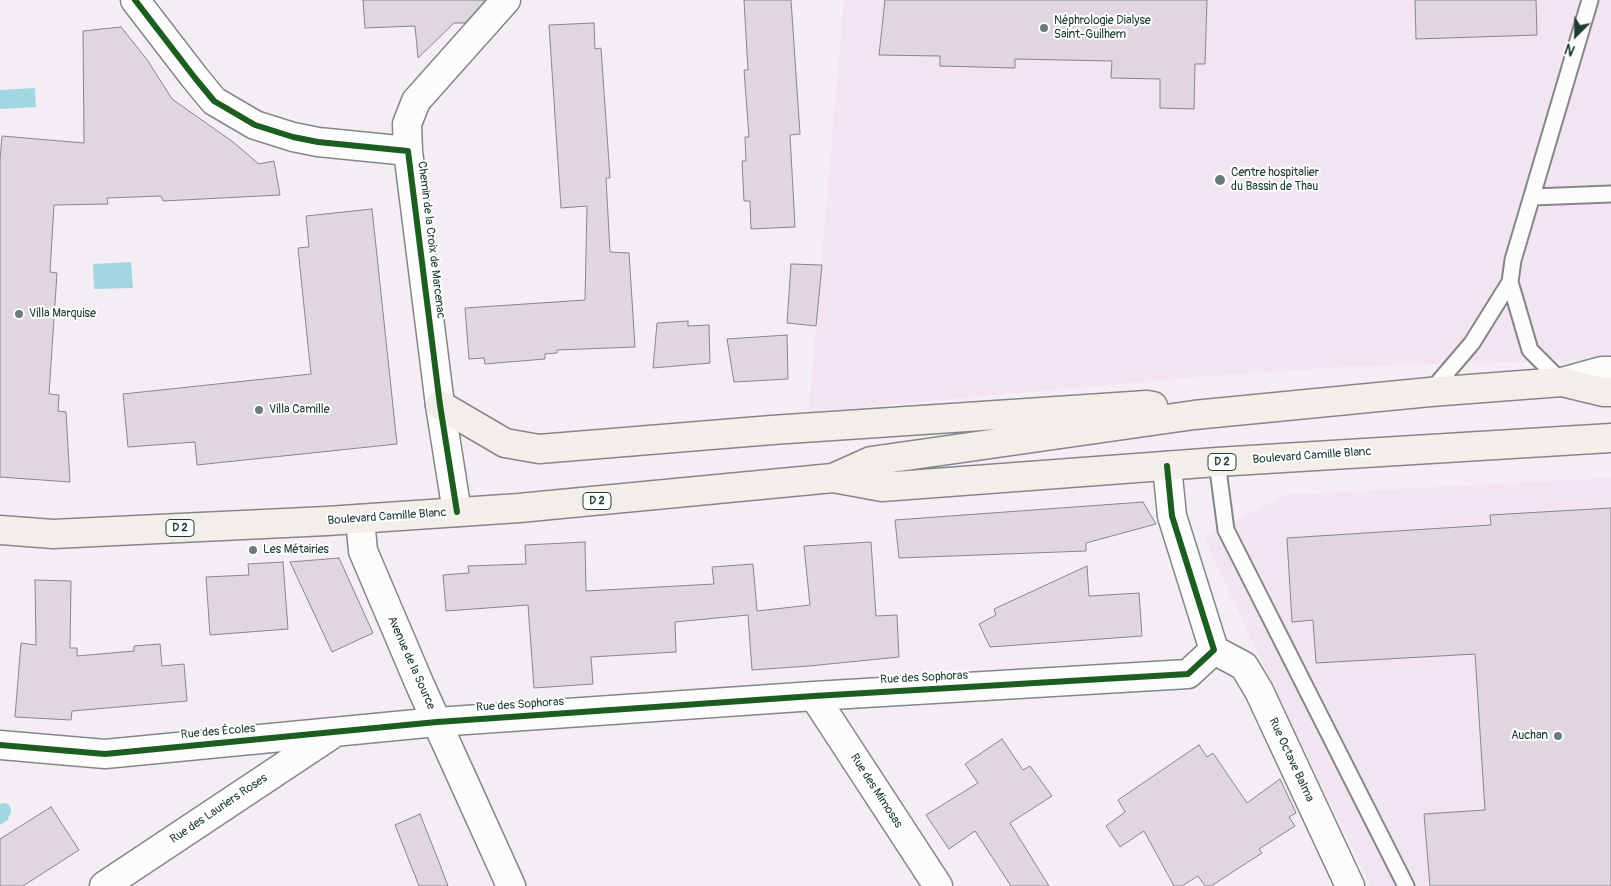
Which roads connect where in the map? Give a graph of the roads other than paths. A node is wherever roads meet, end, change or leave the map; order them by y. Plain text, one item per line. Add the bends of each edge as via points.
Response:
1 (136, 0) edge
2 (506, 0) edge
3 (1590, 0) edge
4 (408, 151) junction
5 (1611, 194) edge
6 (1532, 197) junction
7 (1510, 282) junction
8 (1611, 371) edge
9 (1562, 382) junction
10 (1430, 392) junction
11 (1611, 392) edge
12 (440, 405) junction
13 (1194, 415) junction
14 (1611, 438) edge
15 (1217, 462) junction
16 (1166, 466) junction
17 (834, 478) junction
18 (457, 512) junction
19 (360, 519) junction
20 (0, 530) edge
21 (1214, 650) junction
22 (814, 696) junction
23 (437, 722) junction
24 (334, 732) junction
25 (0, 745) edge
26 (104, 886) edge
27 (511, 886) edge
28 (938, 886) edge
29 (1350, 886) edge
30 (1406, 886) edge

1 - 4 street, Chemin de la Croix de Marcenac via 214,101 255,125 318,142
2 - 4 street via 416,101 407,124
3 - 6 lane
4 - 12 street, Chemin de la Croix de Marcenac
5 - 6 lane
6 - 7 lane via 1513,260
7 - 9 lane via 1530,350
7 - 10 lane via 1472,343
8 - 9 street, Boulevard Camille Blanc
9 - 10 main road, Boulevard Camille Blanc / D 2
9 - 11 main road, Boulevard Camille Blanc / D 2
10 - 13 main road, Boulevard Camille Blanc / D 2
12 - 13 main road via 505,443 539,449 1148,405
12 - 18 street, Chemin de la Croix de Marcenac
13 - 17 main road, Boulevard Camille Blanc / D 2 via 871,461
14 - 15 main road, Boulevard Camille Blanc / D 2
15 - 16 main road, Boulevard Camille Blanc / D 2
15 - 30 lane via 1226,530
16 - 17 main road, Boulevard Camille Blanc / D 2 via 882,487
16 - 21 street via 1172,516
17 - 18 main road, Boulevard Camille Blanc / D 2
18 - 19 main road, Boulevard Camille Blanc / D 2
19 - 20 main road, Boulevard Camille Blanc / D 2 via 53,534
19 - 23 street, Avenue de la Source via 363,551
21 - 22 street, Rue des Sophoras via 1188,674
21 - 29 street, Rue Octave Balma via 1244,666 1259,691
22 - 23 street, Rue des Sophoras
22 - 28 street, Rue des Mimosas
23 - 24 street, Rue des Écoles
23 - 27 street, Avenue de la Source
24 - 25 street, Rue des Écoles via 105,754
24 - 26 street, Rue des Lauriers Roses

